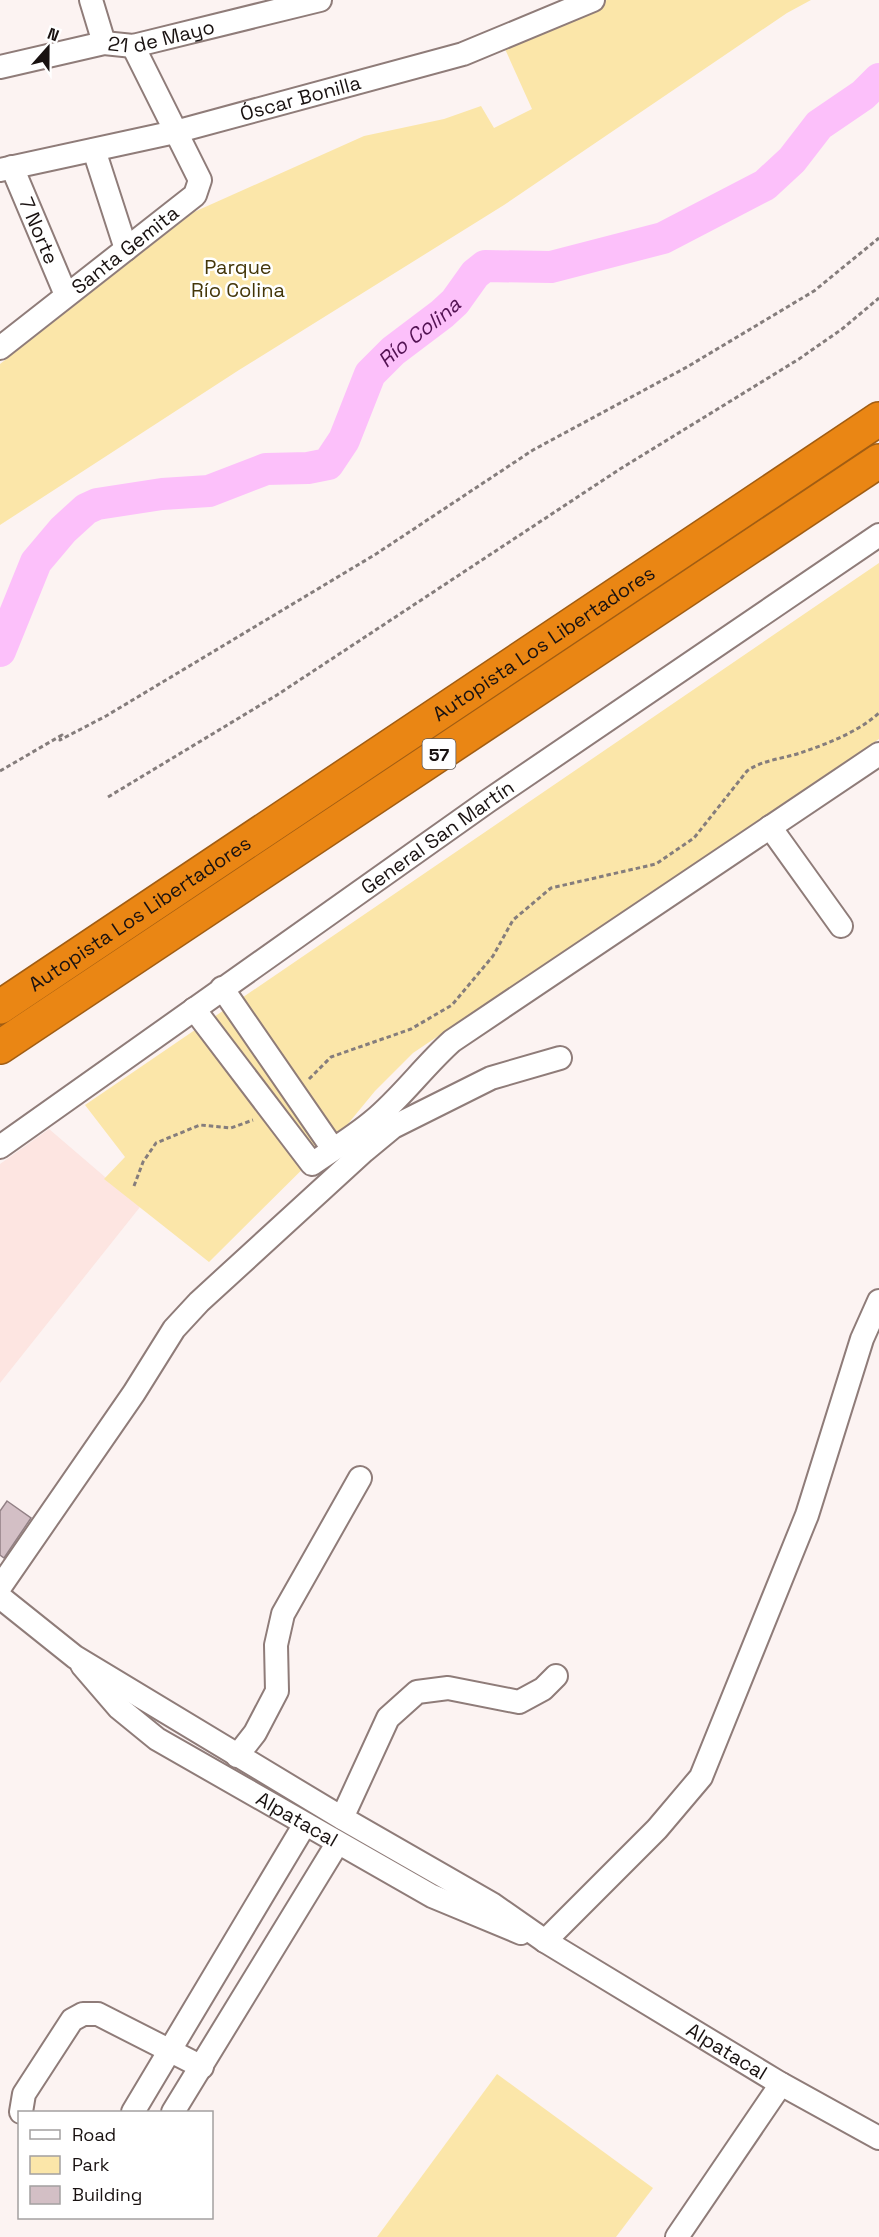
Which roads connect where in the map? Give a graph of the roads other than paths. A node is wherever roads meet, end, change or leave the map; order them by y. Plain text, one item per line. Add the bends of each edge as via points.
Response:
1 (91, 0) edge
2 (320, 0) edge
3 (593, 0) edge
4 (104, 43) junction
5 (134, 46) junction
6 (0, 67) edge
7 (175, 132) junction
8 (94, 150) junction
9 (6, 169) edge
10 (126, 249) junction
11 (66, 295) junction
12 (0, 348) edge
13 (879, 419) edge
14 (879, 461) edge
15 (879, 535) edge
16 (879, 754) edge
17 (770, 827) junction
18 (841, 926) dead end
19 (222, 988) junction
20 (0, 1007) edge
21 (194, 1009) junction
22 (0, 1047) edge
23 (560, 1058) dead end
24 (0, 1147) edge
25 (333, 1149) junction
26 (879, 1301) edge
27 (360, 1478) dead end
28 (0, 1587) edge
29 (0, 1597) edge
30 (75, 1656) junction
31 (556, 1677) dead end
32 (171, 1715) junction
33 (157, 1739) junction
34 (237, 1756) junction
35 (342, 1818) junction
36 (305, 1824) junction
37 (337, 1844) junction
38 (446, 1876) junction
39 (432, 1896) junction
40 (545, 1941) junction
41 (171, 2051) junction
42 (202, 2067) junction
43 (781, 2084) junction
44 (21, 2111) edge
45 (134, 2111) edge
46 (174, 2111) edge
47 (879, 2138) edge
48 (677, 2237) edge

1 - 4 street
2 - 5 street, 21 de Mayo
3 - 7 street, Óscar Bonilla via 463,54
4 - 5 street, 21 de Mayo
4 - 6 street, 21 de Mayo
5 - 7 street, Santa Gemita
7 - 8 street, Óscar Bonilla
7 - 10 street, Santa Gemita via 200,180 195,195
8 - 9 street, Óscar Bonilla
8 - 10 street
9 - 11 street, 7 Norte
10 - 11 street, Santa Gemita
11 - 12 street, Santa Gemita
13 - 20 highway, Autopista Los Libertadores / 57
14 - 22 highway, Autopista Los Libertadores / 57
15 - 19 street, General San Martín
16 - 17 street
17 - 18 street
17 - 25 street via 452,1041 374,1120
19 - 21 street, General San Martín
19 - 25 street
21 - 24 street, General San Martín
21 - 25 street via 312,1164
23 - 28 street via 491,1078 393,1127 199,1302 174,1329
26 - 40 street via 862,1339 807,1515 700,1777 657,1829
27 - 34 street via 283,1614 276,1645 277,1691 255,1733
29 - 30 street, Alpatacal
30 - 32 street, Alpatacal
30 - 33 street, Alpatacal via 103,1692
31 - 35 street via 519,1702 448,1688 417,1692 388,1718
32 - 33 street via 161,1722
32 - 34 street, Alpatacal
33 - 36 street, Alpatacal
34 - 35 street, Alpatacal
35 - 38 street, Alpatacal
36 - 37 street, Alpatacal
36 - 41 street
37 - 39 street, Alpatacal
37 - 42 street
38 - 39 street via 444,1887
38 - 40 street, Alpatacal
39 - 40 street, Alpatacal via 484,1920
40 - 43 street, Alpatacal
41 - 42 street
41 - 44 street via 98,2014 83,2014 68,2025 24,2094
41 - 45 street
42 - 46 street
43 - 47 street, Alpatacal
43 - 48 street

